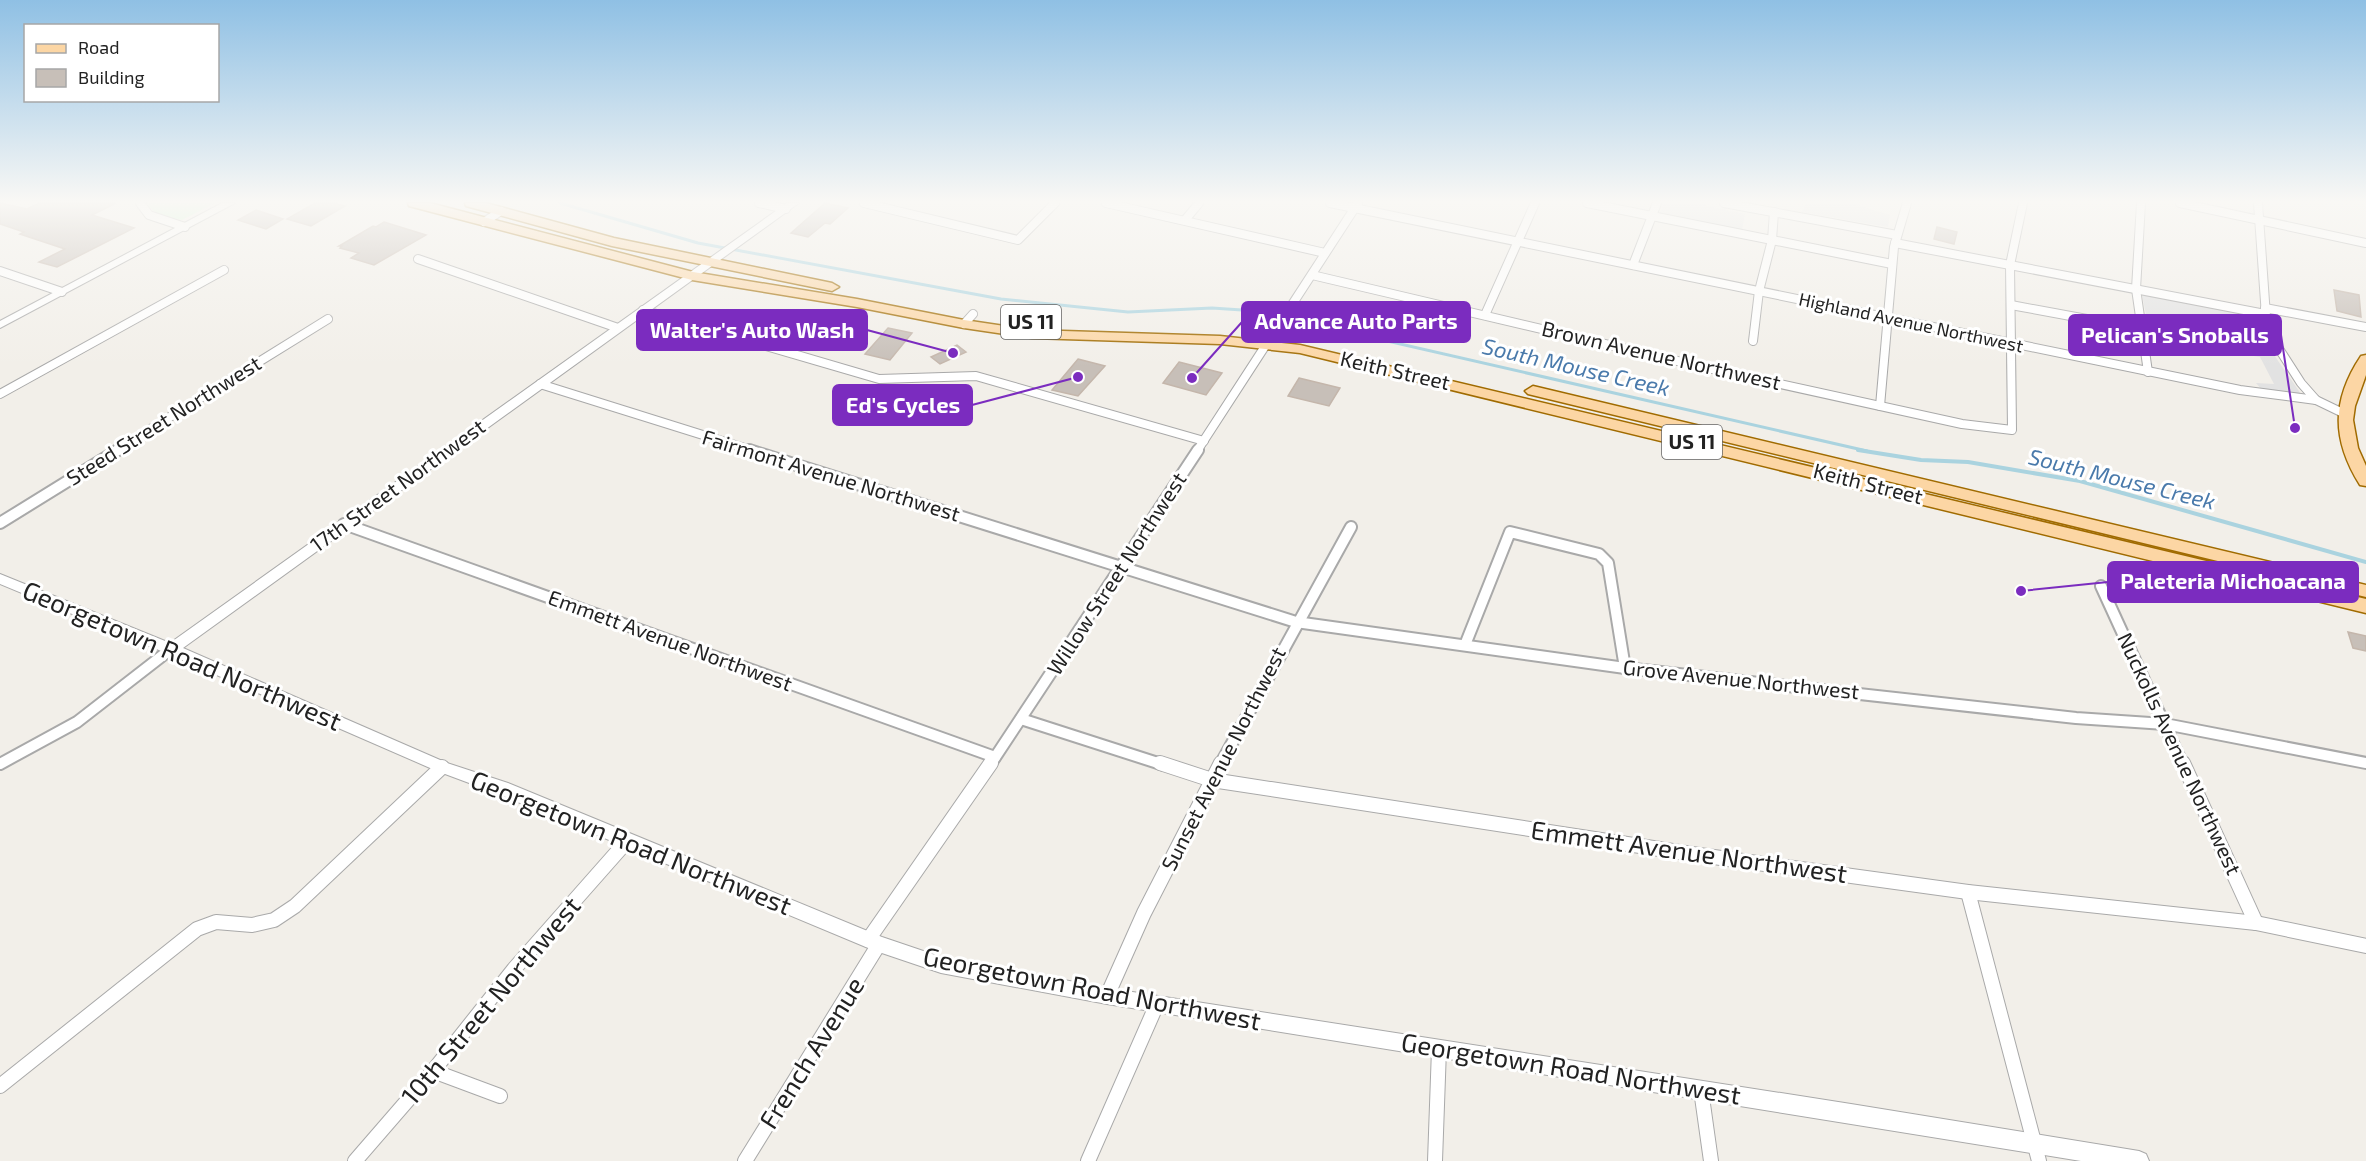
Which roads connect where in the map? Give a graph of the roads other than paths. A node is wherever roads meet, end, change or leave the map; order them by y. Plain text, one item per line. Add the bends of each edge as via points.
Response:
1 (128, 257) edge
2 (618, 257) edge
3 (698, 257) edge
4 (718, 257) edge
5 (1323, 257) edge
6 (1510, 257) edge
7 (1594, 257) edge
8 (1636, 257) edge
9 (1768, 257) edge
10 (1858, 257) edge
11 (1893, 257) edge
12 (1976, 257) edge
13 (2012, 257) edge
14 (2138, 257) edge
15 (2262, 257) edge
16 (418, 259) dead end
17 (714, 260) junction
18 (1892, 264) junction
19 (1633, 265) junction
20 (2010, 265) junction
21 (224, 270) dead end
22 (0, 271) edge
23 (1312, 275) junction
24 (692, 276) junction
25 (2136, 289) junction
26 (1760, 291) junction
27 (62, 292) junction
28 (2011, 305) junction
29 (644, 310) junction
30 (2265, 311) junction
31 (1485, 315) junction
32 (328, 319) dead end
33 (969, 319) junction
34 (1887, 319) junction
35 (0, 325) edge
36 (2366, 327) edge
37 (618, 328) junction
38 (2141, 329) junction
39 (1268, 340) junction
40 (1753, 341) dead end
41 (2011, 344) junction
42 (2366, 359) edge
43 (2148, 372) junction
44 (540, 384) junction
45 (0, 394) edge
46 (2316, 400) junction
47 (1880, 406) junction
48 (2345, 414) junction
49 (1204, 441) junction
50 (2366, 481) edge
51 (2038, 519) junction
52 (0, 523) edge
53 (344, 524) junction
54 (1351, 527) dead end
55 (1122, 567) junction
56 (0, 579) edge
57 (2101, 586) dead end
58 (2366, 591) edge
59 (2366, 606) edge
60 (1296, 622) junction
61 (1465, 645) junction
62 (171, 649) junction
63 (1625, 668) junction
64 (1021, 719) junction
65 (2165, 724) junction
66 (995, 757) junction
67 (2366, 763) edge
68 (0, 765) edge
69 (442, 767) junction
70 (1212, 780) junction
71 (627, 841) junction
72 (1968, 892) junction
73 (2256, 923) junction
74 (873, 942) junction
75 (2366, 946) edge
76 (1107, 996) junction
77 (1157, 1004) junction
78 (1439, 1049) junction
79 (434, 1071) junction
80 (0, 1086) edge
81 (1701, 1090) junction
82 (500, 1096) dead end
83 (2037, 1152) edge
84 (355, 1161) edge
85 (745, 1161) edge
86 (1088, 1161) edge
87 (1435, 1161) edge
88 (1711, 1161) edge
89 (2139, 1161) edge

1 - 27 street
2 - 24 main road, Keith Street / US 11
3 - 17 main road, Keith Street / US 11
4 - 17 street, 17th Street Northwest
5 - 23 street, Willow Street Northwest
6 - 31 street
7 - 19 street, Highland Avenue Northwest
8 - 19 street
9 - 26 street
10 - 18 street
11 - 18 street
12 - 20 street
13 - 20 street
14 - 25 street
15 - 30 street
16 - 37 street
17 - 24 street, 17th Street Northwest
17 - 33 main road, Keith Street / US 11
18 - 34 street
19 - 26 street, Highland Avenue Northwest
20 - 25 street
20 - 28 street
21 - 45 street
22 - 27 street
23 - 31 street, Brown Avenue Northwest
23 - 39 street, Willow Street Northwest
24 - 29 street, 17th Street Northwest
24 - 33 main road, Keith Street / US 11
25 - 30 street
25 - 38 street
26 - 34 street, Highland Avenue Northwest
26 - 40 street
27 - 35 street
28 - 38 street
28 - 41 street
29 - 37 street, 17th Street Northwest
29 - 49 street via 879,379 976,376
30 - 36 street
30 - 46 street via 2271,339
31 - 47 street, Brown Avenue Northwest
32 - 52 street, Steed Street Northwest
33 - 39 main road, Keith Street / US 11 via 1032,334
34 - 41 street, Highland Avenue Northwest
34 - 47 street
37 - 44 street, 17th Street Northwest
38 - 43 street
39 - 49 street, Willow Street Northwest
39 - 51 main road, Keith Street / US 11 via 1627,419
41 - 43 street, Highland Avenue Northwest
41 - 47 street, Brown Avenue Northwest via 2012,430 1962,424
42 - 48 main road via 2351,389
43 - 46 street, Highland Avenue Northwest
44 - 53 street, 17th Street Northwest
44 - 55 street, Fairmont Avenue Northwest
46 - 48 street
48 - 50 main road via 2350,450
49 - 55 street, Willow Street Northwest
51 - 58 main road, Keith Street / US 11
51 - 59 main road, Keith Street / US 11
53 - 62 street, 17th Street Northwest
53 - 66 street, Emmett Avenue Northwest
54 - 60 street, Sunset Avenue Northwest
55 - 60 street, Grove Avenue Northwest
55 - 64 street, Willow Street Northwest
56 - 62 street, Georgetown Road Northwest
57 - 65 street, Nuckolls Avenue Northwest
60 - 61 street, Grove Avenue Northwest
60 - 70 street, Sunset Avenue Northwest
61 - 63 street, Grove Avenue Northwest
61 - 63 street via 1510,532 1599,554 1608,563
62 - 68 street, 17th Street Northwest via 77,722
62 - 69 street, Georgetown Road Northwest
63 - 65 street, Grove Avenue Northwest via 2076,718
64 - 66 street, Willow Street Northwest
64 - 70 street, Emmett Avenue Northwest
65 - 67 street, Grove Avenue Northwest
65 - 73 street, Nuckolls Avenue Northwest
66 - 74 street, Willow Street Northwest
69 - 71 street, Georgetown Road Northwest
69 - 80 street via 295,906 274,920 252,925 216,922 197,929
70 - 72 street, Emmett Avenue Northwest
70 - 76 street, Sunset Avenue Northwest via 1121,960
71 - 74 street, Georgetown Road Northwest
71 - 79 street, 10th Street Northwest via 514,969
72 - 73 street, Emmett Avenue Northwest
72 - 83 street
73 - 75 street, Emmett Avenue Northwest
74 - 76 street, Georgetown Road Northwest via 941,965
74 - 85 street, French Avenue
76 - 77 street, Georgetown Road Northwest
77 - 78 street, Georgetown Road Northwest
77 - 86 street
78 - 81 street, Georgetown Road Northwest
78 - 87 street
79 - 82 street
79 - 84 street, 10th Street Northwest
81 - 83 street, Georgetown Road Northwest
81 - 88 street
83 - 89 street, Georgetown Road Northwest

